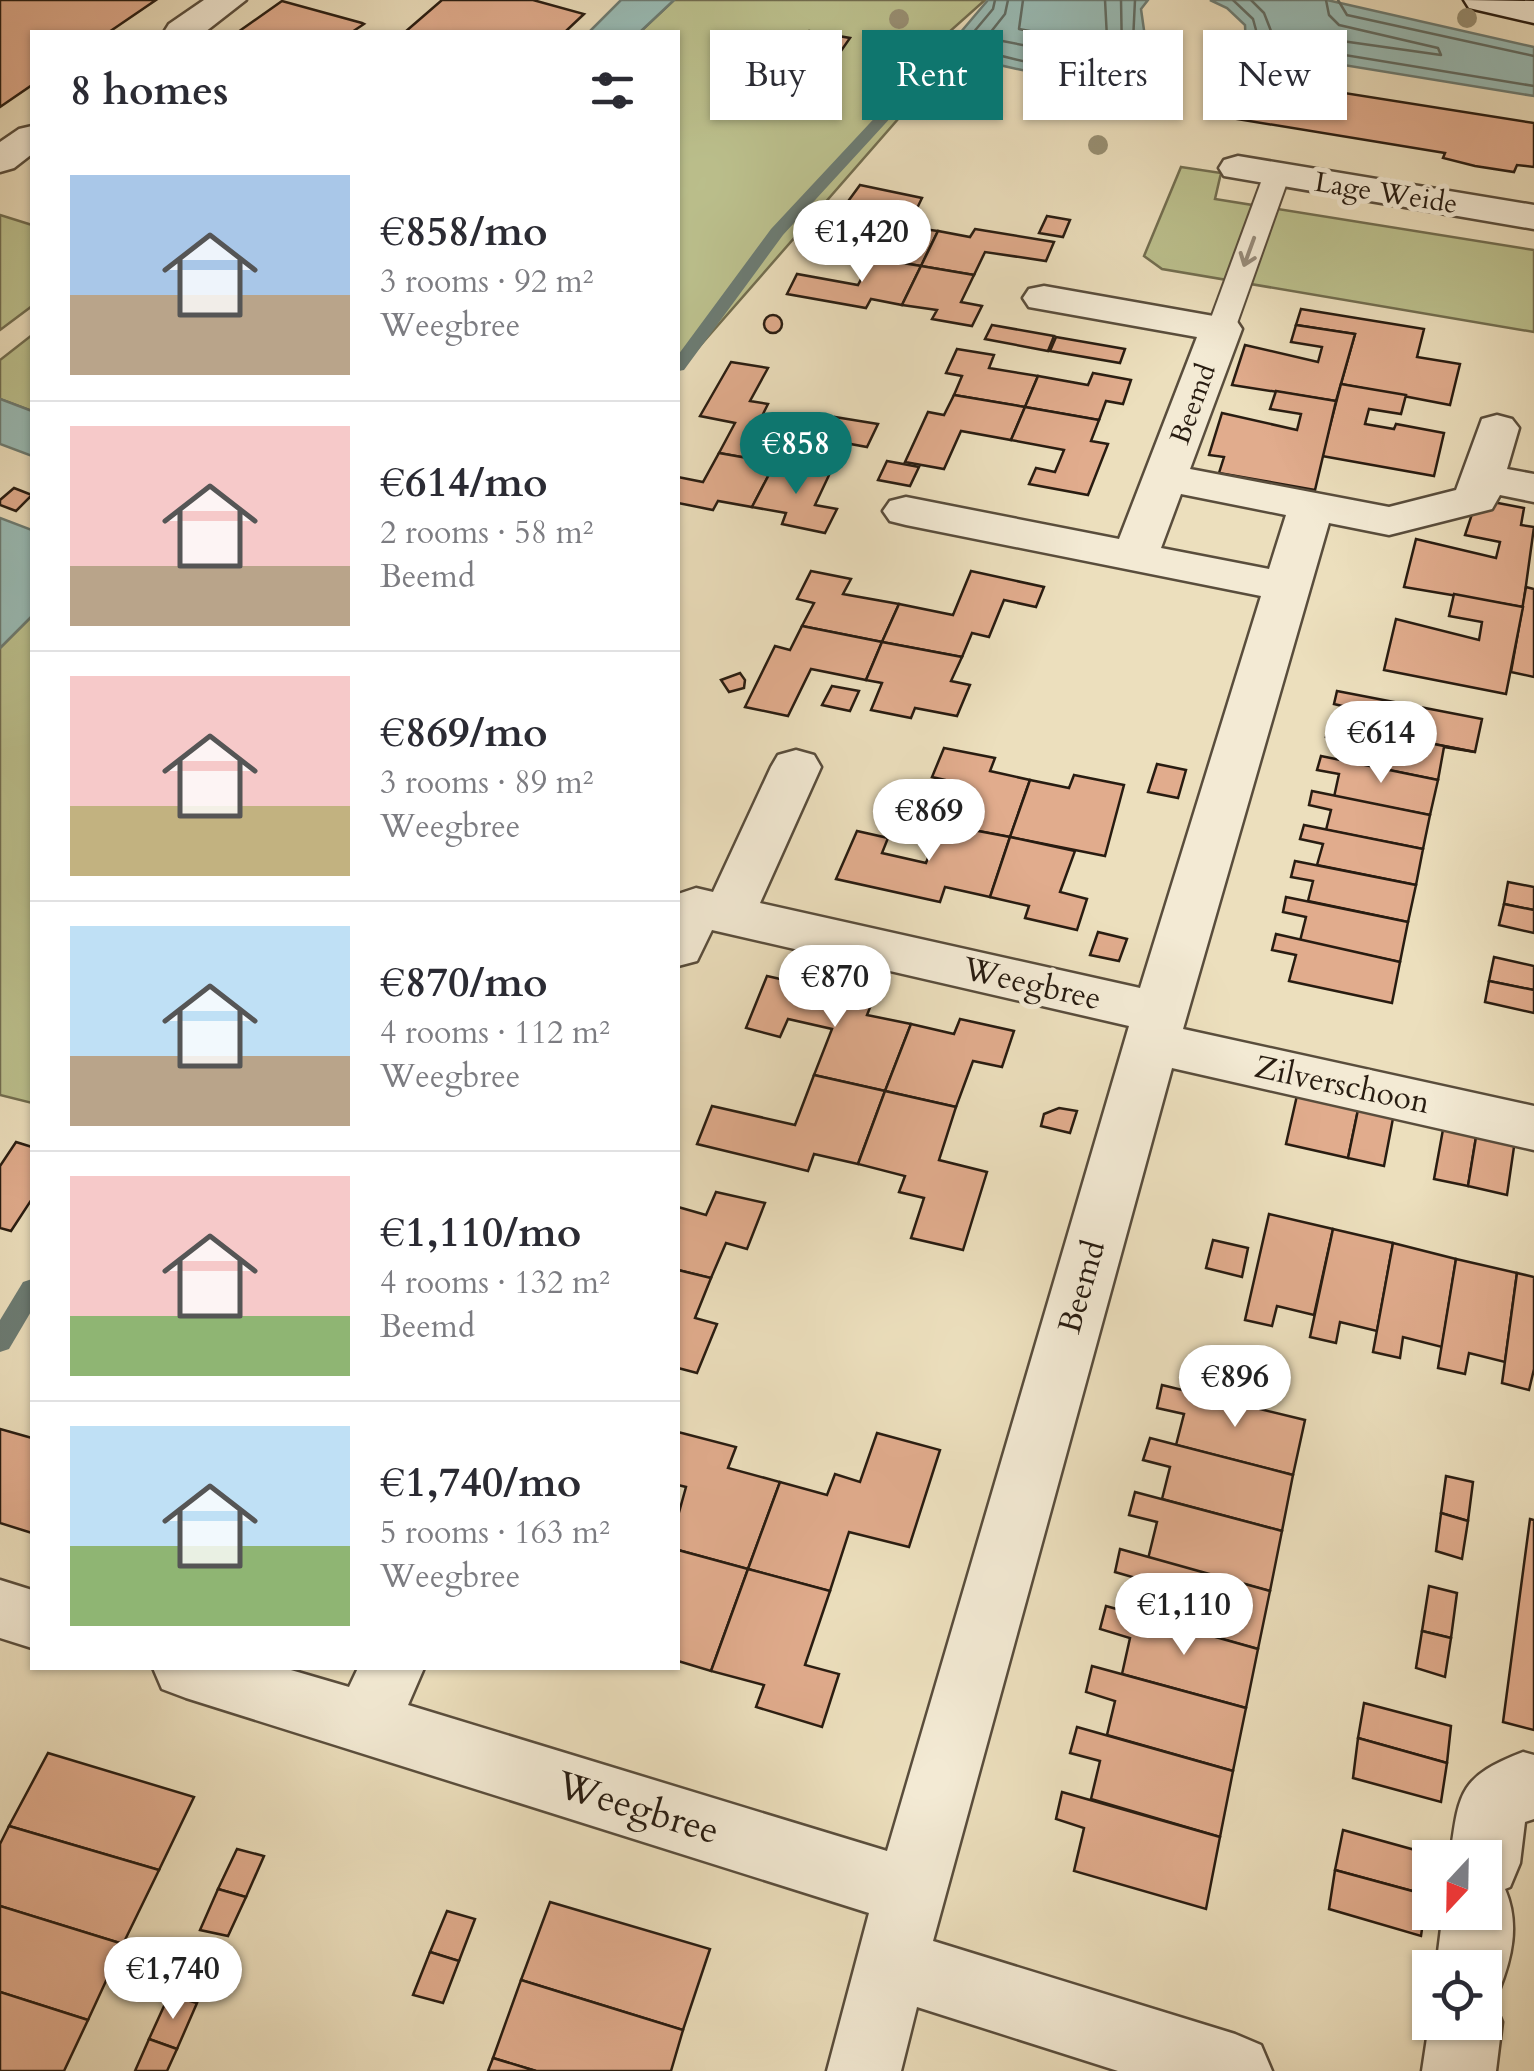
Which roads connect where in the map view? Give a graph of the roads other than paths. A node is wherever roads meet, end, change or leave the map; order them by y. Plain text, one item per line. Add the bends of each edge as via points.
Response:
1 (228, 0) edge
2 (1482, 0) edge
3 (1534, 12) edge
4 (185, 30) edge
5 (30, 138) edge
6 (0, 160) edge
7 (1238, 168) dead end
8 (1276, 174) junction
9 (1534, 217) edge
10 (1044, 298) dead end
11 (1221, 329) junction
12 (1496, 428) dead end
13 (1166, 478) junction
14 (1483, 478) junction
15 (1534, 488) edge
16 (1312, 506) junction
17 (906, 511) dead end
18 (1135, 556) junction
19 (1286, 588) junction
20 (796, 767) dead end
21 (728, 916) junction
22 (680, 943) edge
23 (1155, 1028) junction
24 (1534, 1128) edge
25 (0, 1609) edge
26 (30, 1618) edge
27 (200, 1670) edge
28 (379, 1696) edge
29 (1534, 1788) edge
30 (1488, 1840) edge
31 (910, 1892) junction
32 (892, 1963) junction
33 (1463, 2040) edge
34 (864, 2071) edge
35 (1234, 2071) edge
36 (1459, 2071) edge

1 - 4 street
2 - 3 street
5 - 6 street
7 - 8 street, Lage Weide
8 - 9 street, Lage Weide
8 -> 11 lane
10 - 11 street
11 - 13 street, Beemd
12 - 14 street
13 - 16 street, Beemd
13 - 18 street, Beemd
14 - 15 street
14 - 16 street, Beemd via 1476,499 1390,520
16 - 19 street, Beemd
17 - 18 street
18 - 19 street
19 - 23 street, Beemd
20 - 21 street
21 - 22 street, Weegbree via 696,907
21 - 23 street, Weegbree
23 - 24 street, Zilverschoon
23 - 31 street, Beemd
25 - 26 street
27 - 28 street, Weegbree
28 - 31 street, Weegbree
29 - 30 street via 1522,1784 1492,1805
31 - 32 street, Beemd
32 - 34 street, Beemd
32 - 35 street
33 - 36 street

